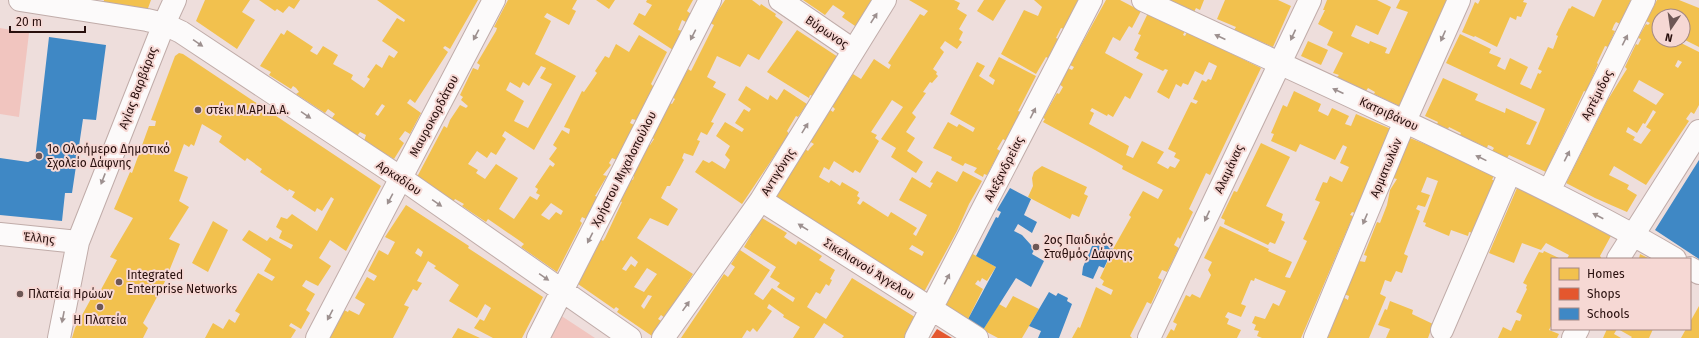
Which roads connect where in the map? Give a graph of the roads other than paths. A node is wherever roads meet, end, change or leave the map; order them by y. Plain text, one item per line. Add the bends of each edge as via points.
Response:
1 (175, 0) edge
2 (494, 0) edge
3 (710, 0) edge
4 (780, 0) edge
5 (885, 0) edge
6 (1092, 0) edge
7 (1143, 0) edge
8 (1310, 0) edge
9 (1459, 0) edge
10 (1644, 0) edge
11 (29, 1) edge
12 (164, 24) junction
13 (853, 50) junction
14 (1279, 64) junction
15 (1405, 121) junction
16 (1699, 131) edge
17 (1510, 172) junction
18 (401, 178) junction
19 (1549, 191) junction
20 (761, 200) junction
21 (0, 234) edge
22 (1632, 234) junction
23 (78, 242) junction
24 (1619, 258) edge
25 (1673, 258) edge
26 (563, 290) junction
27 (932, 309) junction
28 (1442, 330) dead end
29 (59, 338) edge
30 (317, 338) edge
31 (538, 338) edge
32 (630, 338) edge
33 (663, 338) edge
34 (916, 338) edge
35 (977, 338) edge
36 (1149, 338) edge
37 (1315, 338) edge

1 - 12 street, Αγίας Βαρβάρας
2 -> 18 street, Μαυροκορδάτου
3 -> 26 street, Χρήστου Μιχαλοπούλου
4 - 13 street, Βύρωνος
13 -> 5 street, Αντιγόνης
27 -> 6 street, Αλεξανδρείας
14 -> 7 street, Κατριβάνου
8 -> 14 street, Αλαμάνας
9 -> 15 street, Αρματωλών
19 -> 10 street, Αρτέμιδος
11 - 12 street, Αρκαδίου
12 -> 18 street, Αρκαδίου via 181,32
12 -> 23 street, Αγίας Βαρβάρας
20 -> 13 street, Αντιγόνης
15 -> 14 street, Κατριβάνου
14 -> 36 street, Αλαμάνας
17 -> 15 street, Κατριβάνου
15 -> 37 street, Αρματωλών
16 - 22 street
17 - 19 street, Κατριβάνου
17 - 28 street
18 -> 26 street, Αρκαδίου
18 -> 30 street, Μαυροκορδάτου
22 -> 19 street, Κατριβάνου
27 -> 20 street, Σικελιανού Άγγελου
33 -> 20 street, Αντιγόνης
21 - 23 street, Έλλης
22 - 24 street
22 - 25 street, Κατριβάνου
23 -> 29 street, Αγίας Βαρβάρας
26 - 31 street, Χρήστου Μιχαλοπούλου
26 - 32 street, Αρκαδίου
27 - 34 street, Αλεξανδρείας
27 - 35 street, Σικελιανού Άγγελου

